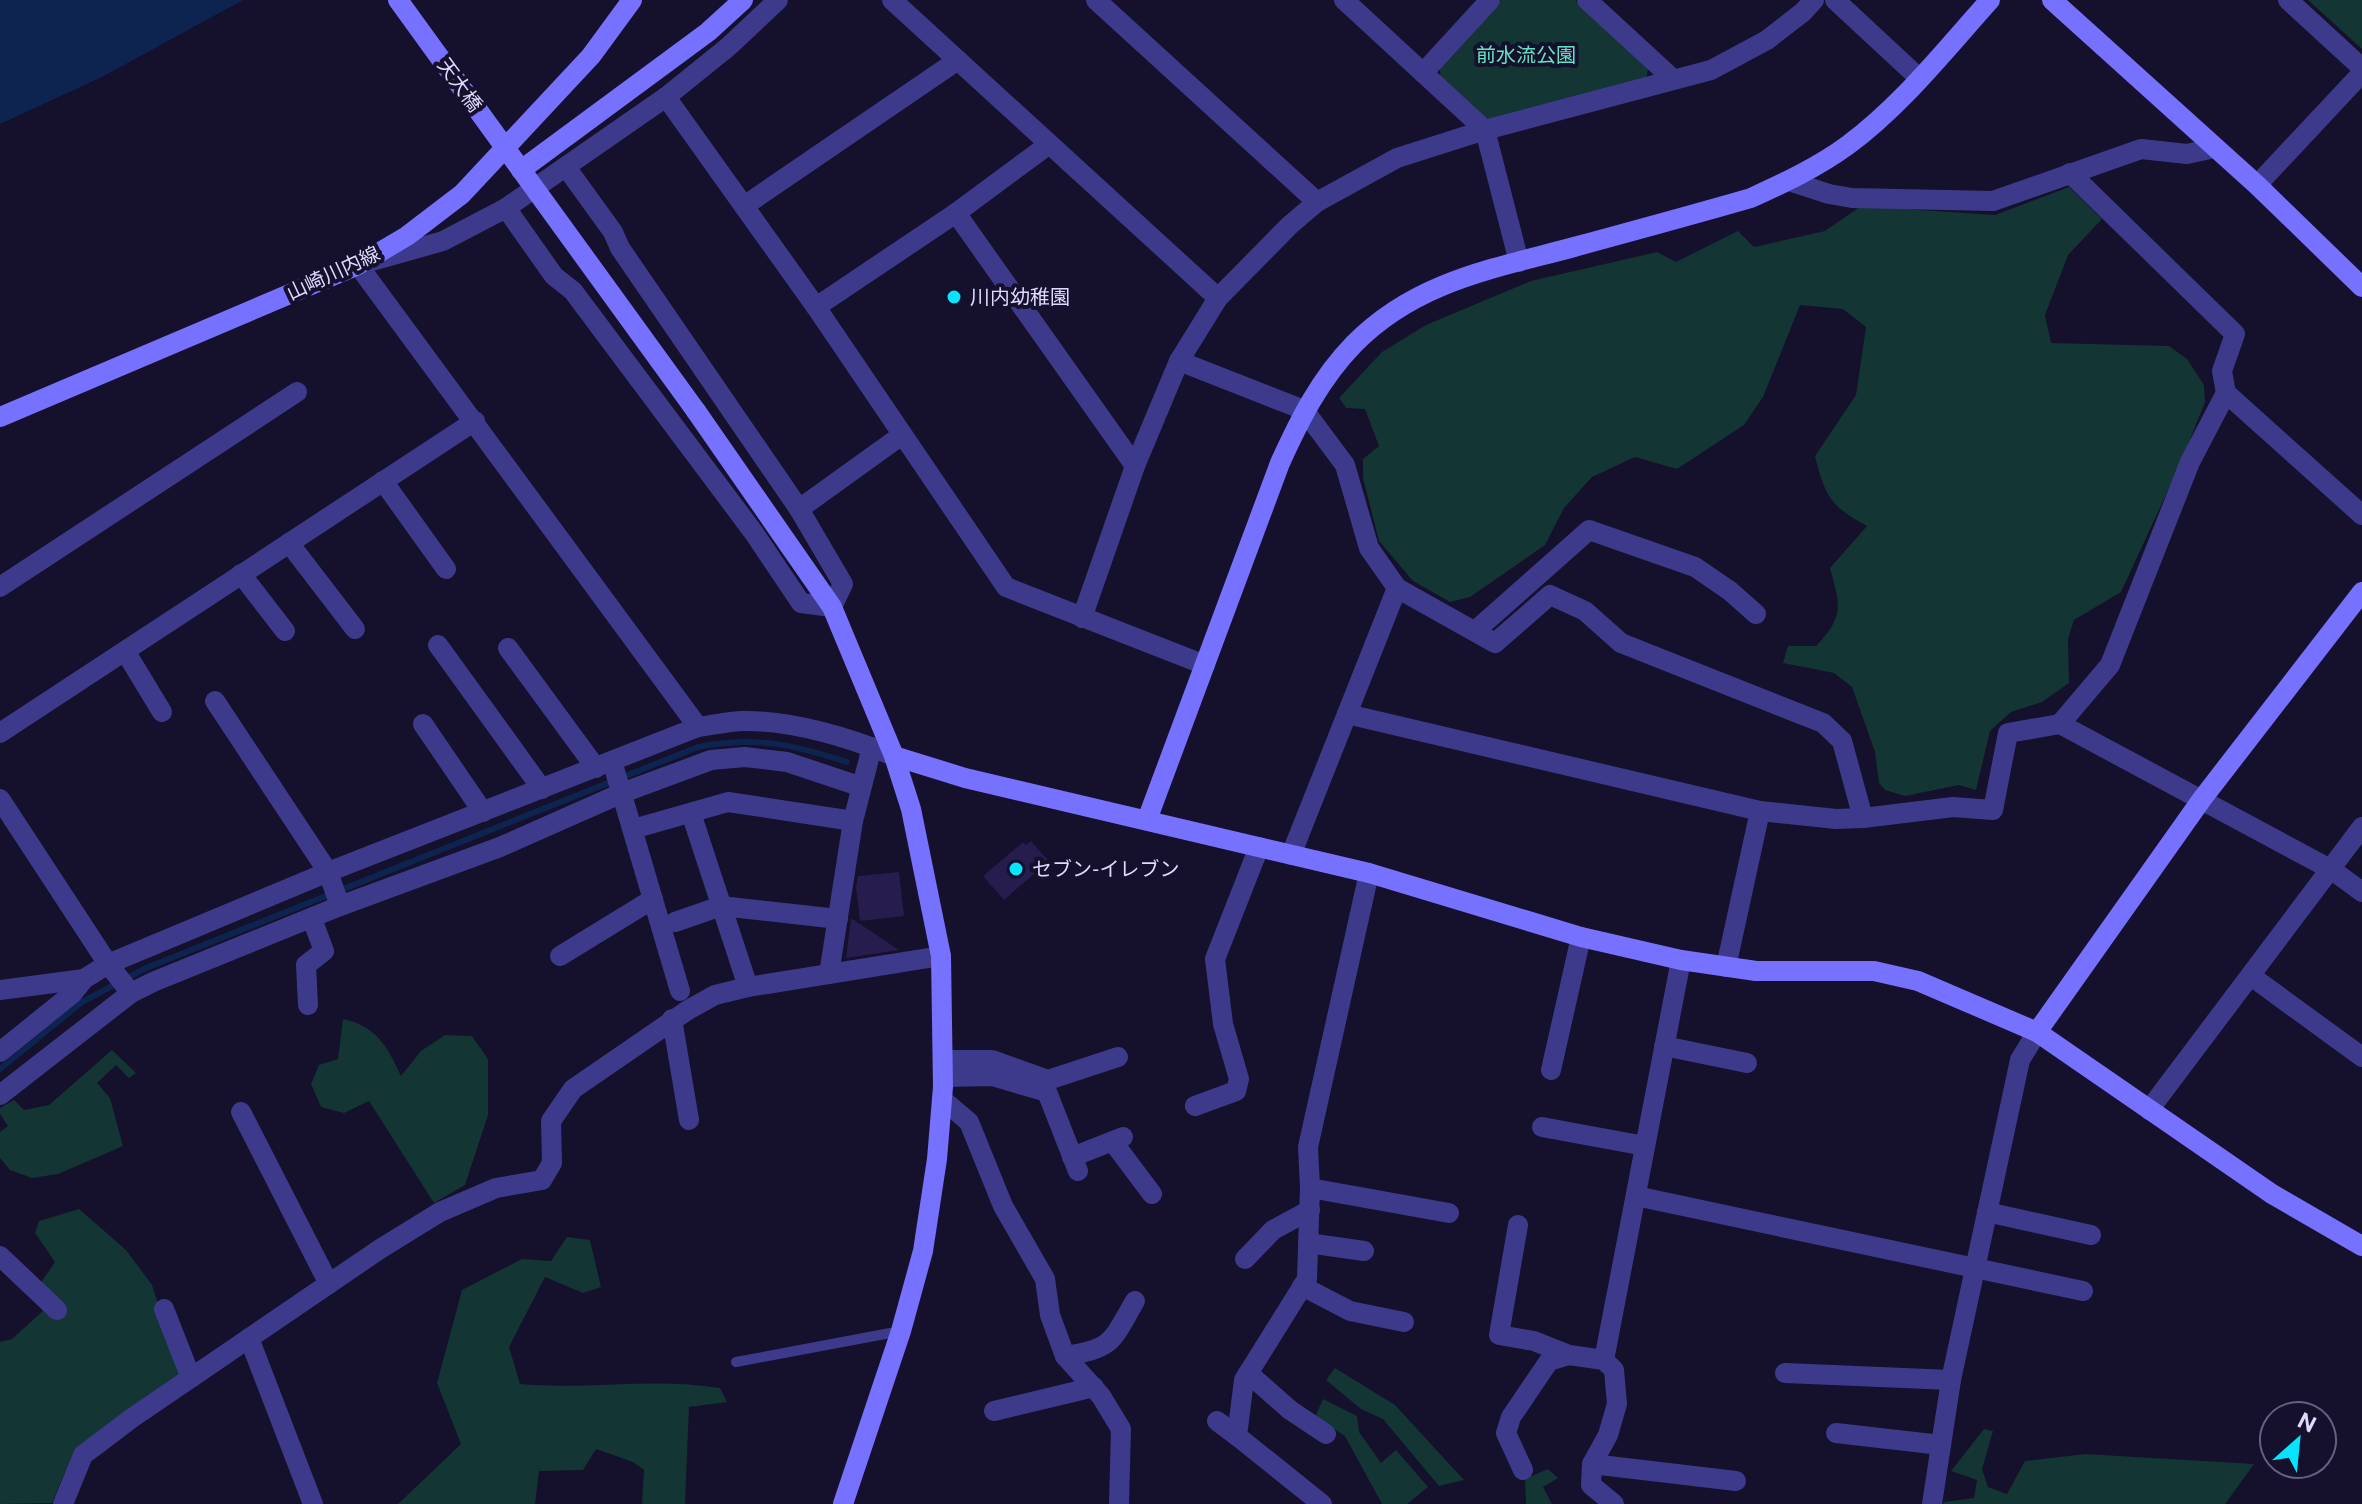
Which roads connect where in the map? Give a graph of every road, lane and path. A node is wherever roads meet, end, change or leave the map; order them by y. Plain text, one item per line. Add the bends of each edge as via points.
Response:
1 (398, 0) edge
2 (632, 0) edge
3 (743, 0) edge
4 (778, 0) edge
5 (892, 0) edge
6 (1096, 0) edge
7 (1344, 0) edge
8 (1490, 0) edge
9 (1587, 0) edge
10 (1814, 0) edge
11 (1835, 0) edge
12 (1990, 0) edge
13 (2052, 0) edge
14 (2288, 0) edge
15 (958, 60) junction
16 (2362, 70) edge
17 (1423, 73) junction
18 (1919, 78) junction
19 (1673, 79) junction
20 (666, 97) junction
21 (1485, 130) junction
22 (1048, 145) junction
23 (2214, 148) junction
24 (566, 167) junction
25 (521, 170) junction
26 (2070, 173) junction
27 (1789, 181) junction
28 (2257, 185) junction
29 (1317, 202) junction
30 (744, 206) junction
31 (506, 208) junction
32 (956, 213) junction
33 (1519, 262) junction
34 (358, 265) junction
35 (2362, 287) edge
36 (1218, 298) junction
37 (816, 307) junction
38 (1179, 361) junction
39 (297, 392) dead end
40 (2226, 393) junction
41 (1304, 410) junction
42 (0, 417) edge
43 (475, 421) junction
44 (902, 435) junction
45 (1135, 466) junction
46 (383, 481) junction
47 (799, 509) junction
48 (2362, 515) edge
49 (289, 543) junction
50 (446, 569) dead end
51 (241, 574) junction
52 (0, 587) edge
53 (1397, 588) junction
54 (2362, 592) edge
55 (832, 607) junction
56 (1756, 614) dead end
57 (1082, 618) junction
58 (355, 629) dead end
59 (285, 631) dead end
60 (1475, 631) junction
61 (438, 645) dead end
62 (508, 648) dead end
63 (125, 651) junction
64 (1205, 665) junction
65 (215, 701) dead end
66 (162, 712) dead end
67 (1347, 714) junction
68 (423, 724) dead end
69 (2060, 724) junction
70 (698, 727) junction
71 (0, 733) edge
72 (872, 747) junction
73 (894, 756) junction
74 (604, 765) junction
75 (859, 786) junction
76 (542, 789) junction
77 (622, 793) junction
78 (0, 799) edge
79 (2202, 799) junction
80 (1760, 811) junction
81 (483, 812) junction
82 (691, 813) junction
83 (1863, 818) junction
84 (1147, 820) junction
85 (853, 821) junction
86 (2362, 827) edge
87 (633, 829) junction
88 (1259, 847) junction
89 (1291, 855) junction
90 (2332, 870) junction
91 (328, 872) junction
92 (1369, 873) junction
93 (2362, 892) edge
94 (653, 899) junction
95 (340, 906) junction
96 (721, 906) junction
97 (312, 919) junction
98 (838, 919) junction
99 (675, 922) dead end
100 (1581, 937) junction
101 (560, 956) dead end
102 (941, 956) junction
103 (1681, 960) junction
104 (110, 966) junction
105 (1726, 967) junction
106 (829, 974) junction
107 (2251, 976) junction
108 (84, 979) junction
109 (748, 987) junction
110 (0, 990) edge
111 (680, 991) dead end
112 (131, 993) junction
113 (308, 1005) dead end
114 (672, 1019) junction
115 (2037, 1032) junction
116 (1664, 1046) junction
117 (0, 1052) edge
118 (1118, 1057) dead end
119 (2362, 1057) edge
120 (1747, 1063) dead end
121 (943, 1068) junction
122 (1551, 1070) dead end
123 (0, 1095) edge
124 (942, 1099) junction
125 (1195, 1106) dead end
126 (2149, 1110) junction
127 (241, 1112) dead end
128 (689, 1120) dead end
129 (1542, 1127) dead end
130 (1645, 1146) junction
131 (1310, 1188) junction
132 (1152, 1194) dead end
133 (1636, 1196) junction
134 (1310, 1210) junction
135 (1987, 1212) junction
136 (1449, 1213) dead end
137 (1518, 1225) dead end
138 (2091, 1235) dead end
139 (1308, 1243) junction
140 (2362, 1246) edge
141 (1364, 1251) dead end
142 (0, 1256) edge
143 (1245, 1259) dead end
144 (1975, 1267) junction
145 (329, 1284) junction
146 (1302, 1286) junction
147 (2083, 1291) dead end
148 (1135, 1301) dead end
149 (164, 1309) dead end
150 (57, 1310) dead end
151 (1404, 1322) dead end
152 (901, 1331) junction
153 (249, 1338) junction
154 (1569, 1355) junction
155 (1065, 1356) junction
156 (1604, 1360) junction
157 (736, 1362) dead end
158 (1248, 1373) junction
159 (1785, 1373) dead end
160 (191, 1378) junction
161 (1951, 1380) junction
162 (1094, 1387) junction
163 (994, 1411) dead end
164 (1217, 1421) dead end
165 (1836, 1433) dead end
166 (1326, 1434) dead end
167 (1237, 1436) junction
168 (1941, 1445) junction
169 (1592, 1464) junction
170 (1523, 1470) dead end
171 (1736, 1481) dead end
172 (1315, 1502) edge
173 (63, 1504) edge
174 (313, 1504) edge
175 (843, 1504) edge
176 (1119, 1504) edge
177 (1614, 1504) edge
178 (1932, 1504) edge

1 - 25 street, 天大橋, bridge
2 - 34 street, 山崎川内線 via 591,56 462,194
3 - 25 street via 708,32
4 - 20 street
5 - 15 street
6 - 29 street
7 - 17 street
8 - 17 street
9 - 19 street
10 - 19 street via 1741,55 1711,70
11 - 18 street
12 - 18 street
13 - 23 street
14 - 16 street
15 - 22 street
15 - 30 street
16 - 28 street
17 - 21 street
18 - 27 street via 1848,144
19 - 21 street
20 - 24 street
20 - 30 street
21 - 29 street via 1397,158
21 - 33 street
22 - 32 street
22 - 36 street
23 - 26 street via 2187,154 2141,149
23 - 28 street
24 - 31 street
24 - 47 street
25 - 55 street, 天大橋, bridge
26 - 27 street via 1993,201 1852,198
26 - 40 street via 2235,334 2222,371
27 - 33 street via 1751,198
28 - 35 street
29 - 36 street
30 - 37 street
31 - 34 street via 443,241
31 - 55 street via 754,533 801,603
32 - 37 street
32 - 45 street
33 - 41 street via 1471,273 1388,316 1356,342
34 - 42 street, 山崎川内線
34 - 43 street
36 - 38 street
37 - 44 street
38 - 41 street
38 - 45 street
39 - 52 street
40 - 48 street
40 - 69 street via 2190,462 2110,665
41 - 53 street via 1345,465 1369,548
41 - 64 street
43 - 46 street
43 - 70 street
44 - 47 street
44 - 57 street via 1006,587
45 - 57 street
46 - 49 street
46 - 50 street
47 - 55 street via 843,584
49 - 51 street
49 - 58 street
51 - 59 street
51 - 63 street
53 - 60 street
53 - 67 street
54 - 79 street
55 - 73 street, 天大橋
56 - 60 street via 1695,567 1589,530
57 - 64 street
60 - 83 street via 1495,643 1550,595 1585,611 1621,643 1823,723 1842,741
61 - 76 street
62 - 74 street
63 - 66 street
63 - 71 street
64 - 84 street
65 - 91 street
67 - 80 street
67 - 89 street
68 - 81 street
69 - 79 street
69 - 83 street via 2008,733 1993,810 1953,807
70 - 72 street via 742,721 842,736
70 - 74 street
72 - 73 street
72 - 75 street
73 - 84 street
73 - 102 street, 天大橋 via 911,809
74 - 76 street
74 - 77 street
75 - 77 street via 787,762 745,757 711,760
75 - 85 street
76 - 81 street
77 - 87 street
77 - 95 street via 500,847
78 - 104 street
79 - 90 street
79 - 115 street
80 - 83 street
80 - 105 street
81 - 91 street
82 - 85 street via 728,802
82 - 87 street
82 - 96 street
84 - 88 street
85 - 98 street
86 - 90 street
87 - 94 street
88 - 89 street
88 - 125 street via 1215,959 1223,1024 1239,1079 1236,1091
89 - 92 street
90 - 93 street
90 - 107 street
91 - 95 street
91 - 104 street
92 - 100 street
92 - 131 street via 1308,1147
94 - 101 street
94 - 111 street
95 - 97 street
96 - 98 street
96 - 99 street
96 - 109 street
97 - 112 street
97 - 113 street via 324,951 306,965
98 - 106 street
100 - 103 street
100 - 122 street
102 - 106 street
102 - 121 street, 天大橋
103 - 105 street
103 - 116 street
104 - 108 street
104 - 112 street
105 - 115 street via 1874,971 1945,991
106 - 109 street
107 - 119 street
107 - 126 street
108 - 110 street
108 - 117 street
109 - 114 street via 715,995
112 - 123 street
114 - 128 street
114 - 145 street via 573,1089 551,1121 552,1163 542,1180 496,1188 440,1212
115 - 126 street
115 - 135 street via 2020,1060
116 - 120 street
116 - 130 street
118 - 121 street via 1048,1080 992,1060
121 - 124 street, 天大橋
121 - 132 street via 1047,1092 1075,1164 1118,1140
124 - 152 street, 天大橋 via 923,1251
124 - 155 street via 969,1122 1003,1206 1045,1279 1050,1315
126 - 140 street via 2272,1194
127 - 145 street
129 - 130 street
130 - 133 street
131 - 134 street
131 - 136 street
133 - 144 street
133 - 156 street
134 - 139 street
134 - 143 street via 1273,1230
135 - 138 street
135 - 144 street
137 - 154 street via 1499,1335
139 - 141 street
139 - 146 street
142 - 150 street
144 - 147 street
144 - 161 street
145 - 153 street
146 - 151 street via 1350,1311
146 - 158 street
148 - 155 street via 1110,1343 1095,1352
149 - 160 street
152 - 157 lane
152 - 175 street, 天大橋
153 - 160 street
153 - 174 street
154 - 156 street
154 - 170 street via 1549,1361 1511,1417 1506,1433
155 - 162 street
156 - 169 street via 1614,1370 1617,1404
158 - 166 street
158 - 167 street
159 - 161 street
160 - 173 street via 83,1455
161 - 168 street
162 - 163 street
162 - 176 street via 1121,1429
164 - 167 street
165 - 168 street
167 - 172 street
168 - 178 street
169 - 171 street
169 - 177 street via 1591,1485

